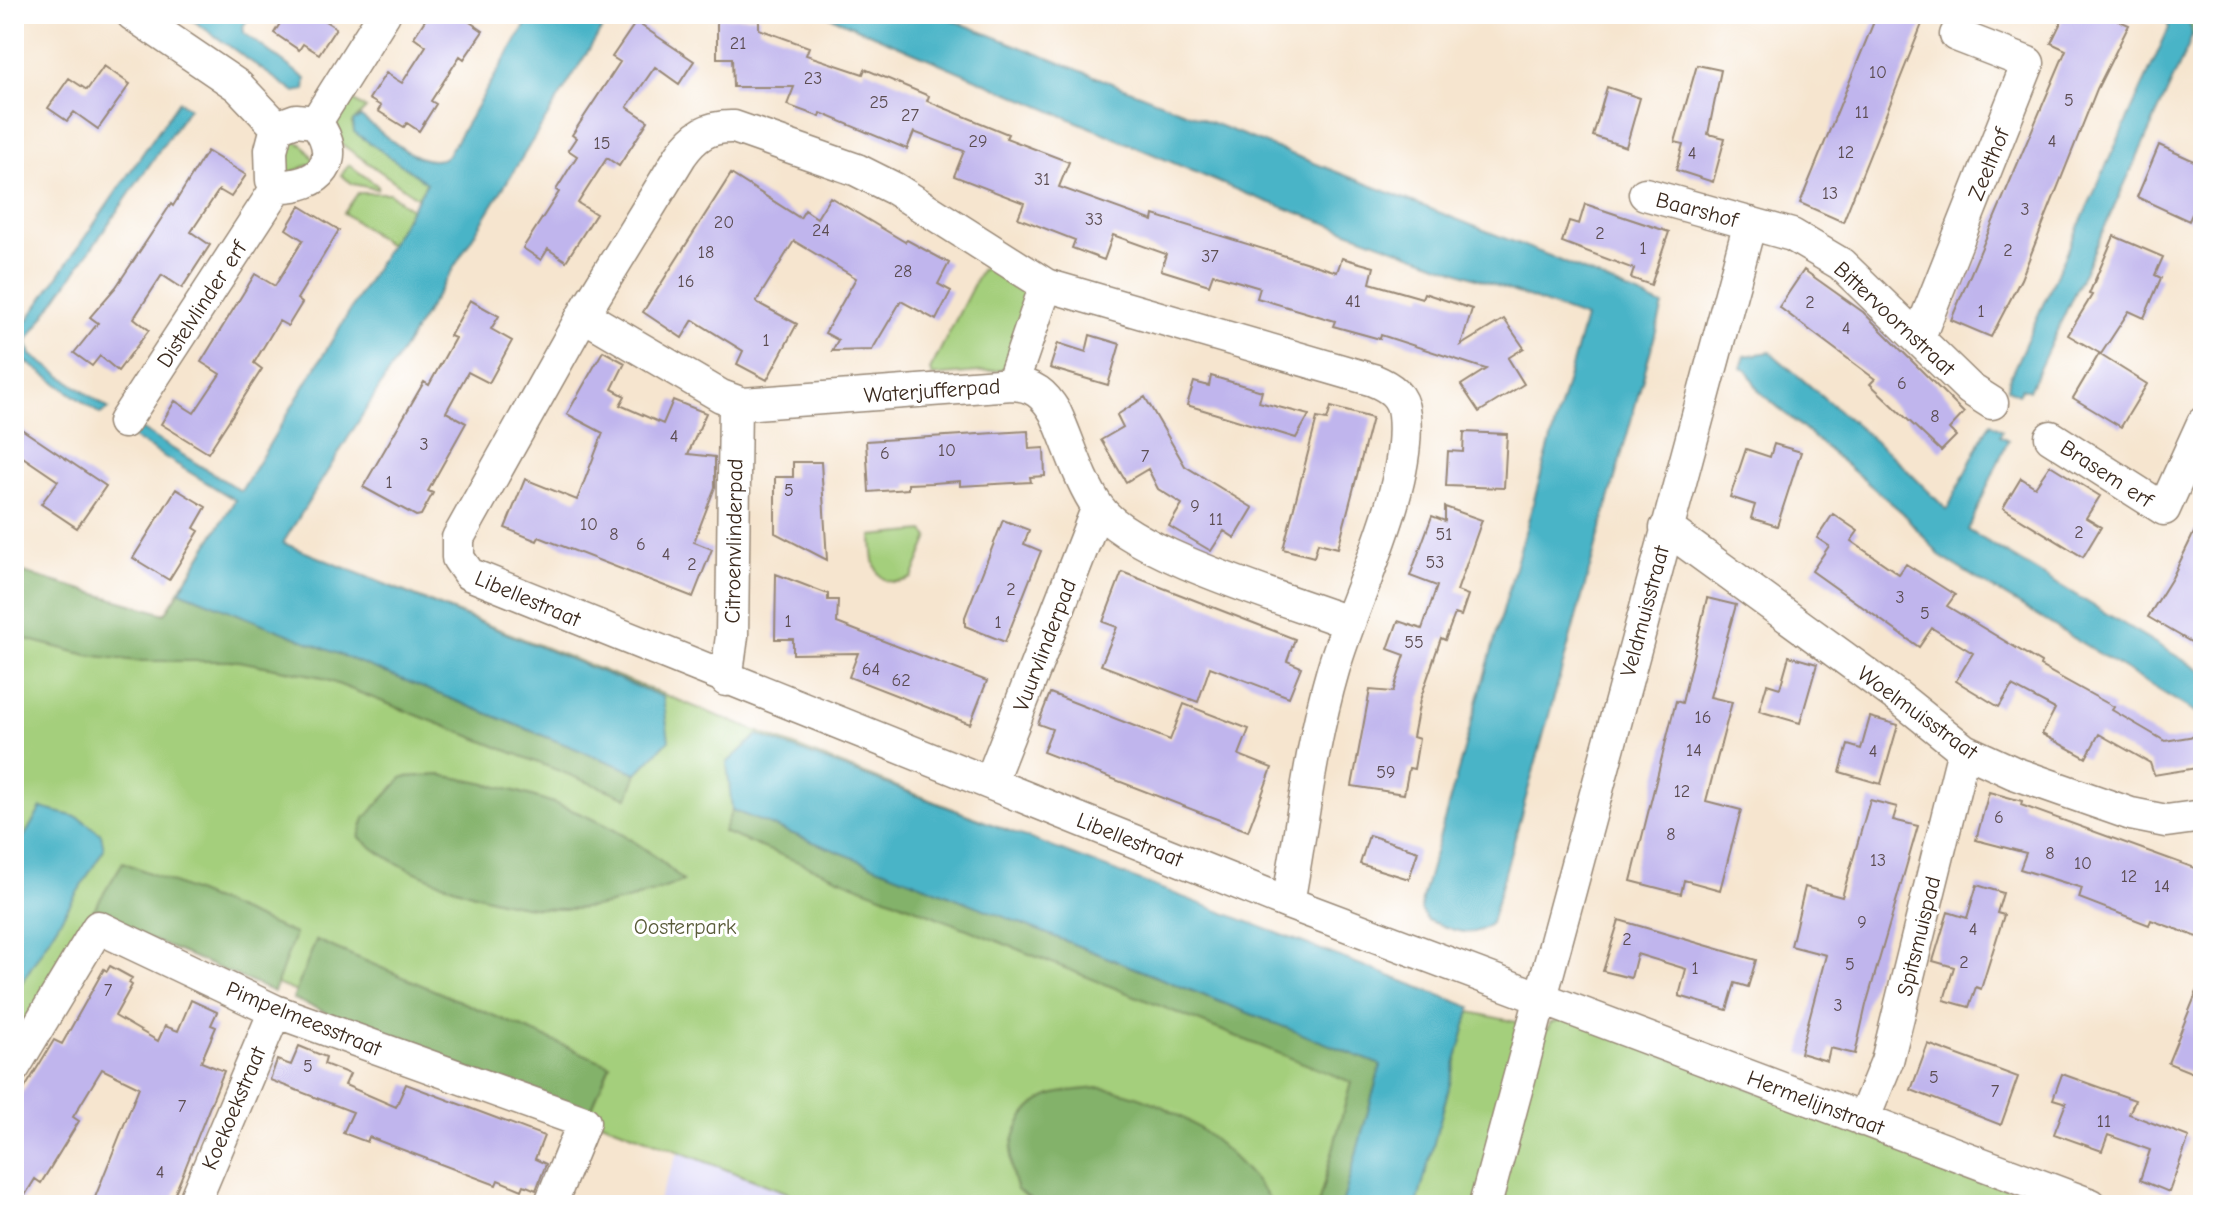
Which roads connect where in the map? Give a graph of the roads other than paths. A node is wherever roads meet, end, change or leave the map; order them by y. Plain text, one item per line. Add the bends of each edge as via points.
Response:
1 (132, 14) edge
2 (384, 14) edge
3 (1956, 35) dead end
4 (316, 122) junction
5 (277, 127) junction
6 (278, 186) junction
7 (1645, 194) dead end
8 (1750, 223) junction
9 (1046, 285) junction
10 (583, 315) junction
11 (1919, 337) junction
12 (1012, 384) junction
13 (735, 403) junction
14 (1992, 403) dead end
15 (124, 422) dead end
16 (2203, 423) edge
17 (2051, 437) dead end
18 (1098, 507) junction
19 (1666, 528) junction
20 (1347, 622) junction
21 (726, 680) junction
22 (1964, 750) junction
23 (990, 783) junction
24 (2203, 816) edge
25 (1288, 903) junction
26 (1541, 999) junction
27 (275, 1011) junction
28 (14, 1067) edge
29 (1863, 1120) junction
30 (193, 1205) edge
31 (550, 1205) edge
32 (1485, 1205) edge
33 (2091, 1205) edge

1 - 5 street via 238,86
2 - 4 street
3 - 11 street, Zeelthof via 2028,63
4 - 5 street via 296,120
4 - 6 street via 341,156 299,187
5 - 6 street via 270,171
6 - 15 street, Distelvlinder erf
7 - 8 street, Baarshof
8 - 11 street, Bittervoornstraat via 1792,235 1841,264
8 - 19 street, Veldmuisstraat
9 - 10 street, Libellestraat via 857,170 759,134 717,127 689,144
9 - 12 street
9 - 20 street, Libellestraat via 1373,380 1396,393 1404,413 1402,455 1384,523
10 - 13 street
10 - 21 street, Libellestraat via 458,538 458,558 478,579
11 - 14 street, Bittervoornstraat via 1970,389
12 - 13 street, Waterjufferpad
12 - 18 street, Waterjufferpad via 1031,387 1046,398
13 - 21 street, Citroenvlinderpad via 732,636
16 - 17 street, Brasem erf via 2164,509
18 - 20 street, Waterjufferpad via 1121,529 1161,552
18 - 23 street, Vuurvlinderpad
19 - 22 street, Woelmuisstraat
19 - 26 street, Veldmuisstraat
20 - 25 street, Libellestraat via 1323,712
21 - 23 street, Libellestraat
22 - 24 street, Woelmuisstraat via 2131,814 2166,821
22 - 29 street, Spitsmuispad via 1887,1061
23 - 25 street, Libellestraat
25 - 26 street, Libellestraat
26 - 29 street, Hermelijnstraat
26 - 32 street, Veldmuisstraat
27 - 28 street, Pimpelmeesstraat via 98,927
27 - 30 street, Koekoekstraat
27 - 31 street, Pimpelmeesstraat via 584,1122
29 - 33 street, Hermelijnstraat

